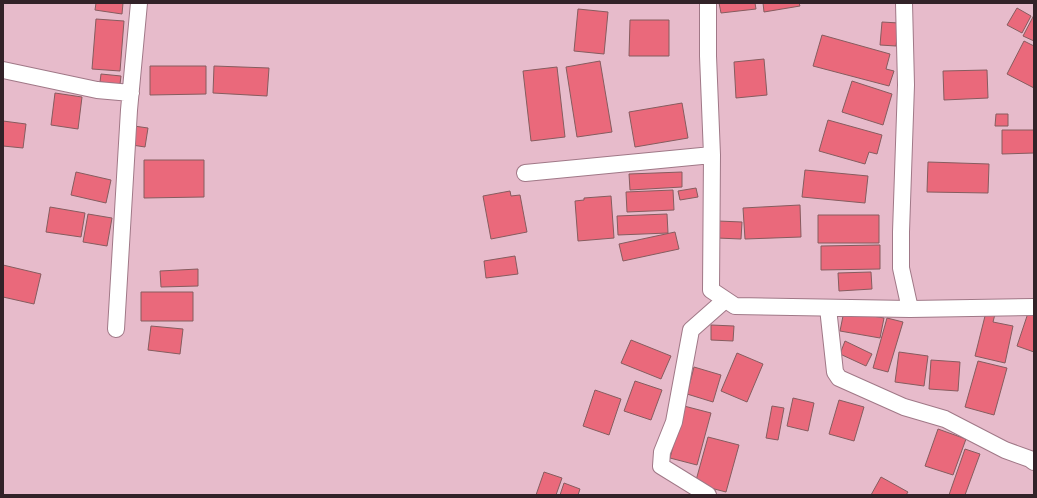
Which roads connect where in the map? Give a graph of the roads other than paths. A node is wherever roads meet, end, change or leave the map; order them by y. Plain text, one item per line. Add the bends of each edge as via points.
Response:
1 (139, 3) edge
2 (708, 3) edge
3 (904, 3) edge
4 (3, 70) edge
5 (131, 93) junction
6 (712, 155) junction
7 (525, 173) dead end
8 (724, 300) junction
9 (1034, 307) edge
10 (828, 308) junction
11 (910, 309) junction
12 (116, 329) dead end
13 (1034, 462) edge
14 (708, 495) edge

1 - 5 street
2 - 6 street
3 - 11 street via 906,84 901,268
4 - 5 street via 97,90
5 - 12 street
6 - 7 street
6 - 8 street via 711,290
8 - 10 street via 735,306
8 - 14 street via 691,330 674,422 662,452 661,466
9 - 11 street
10 - 11 street
10 - 13 street via 835,372 840,378 904,407 945,419

